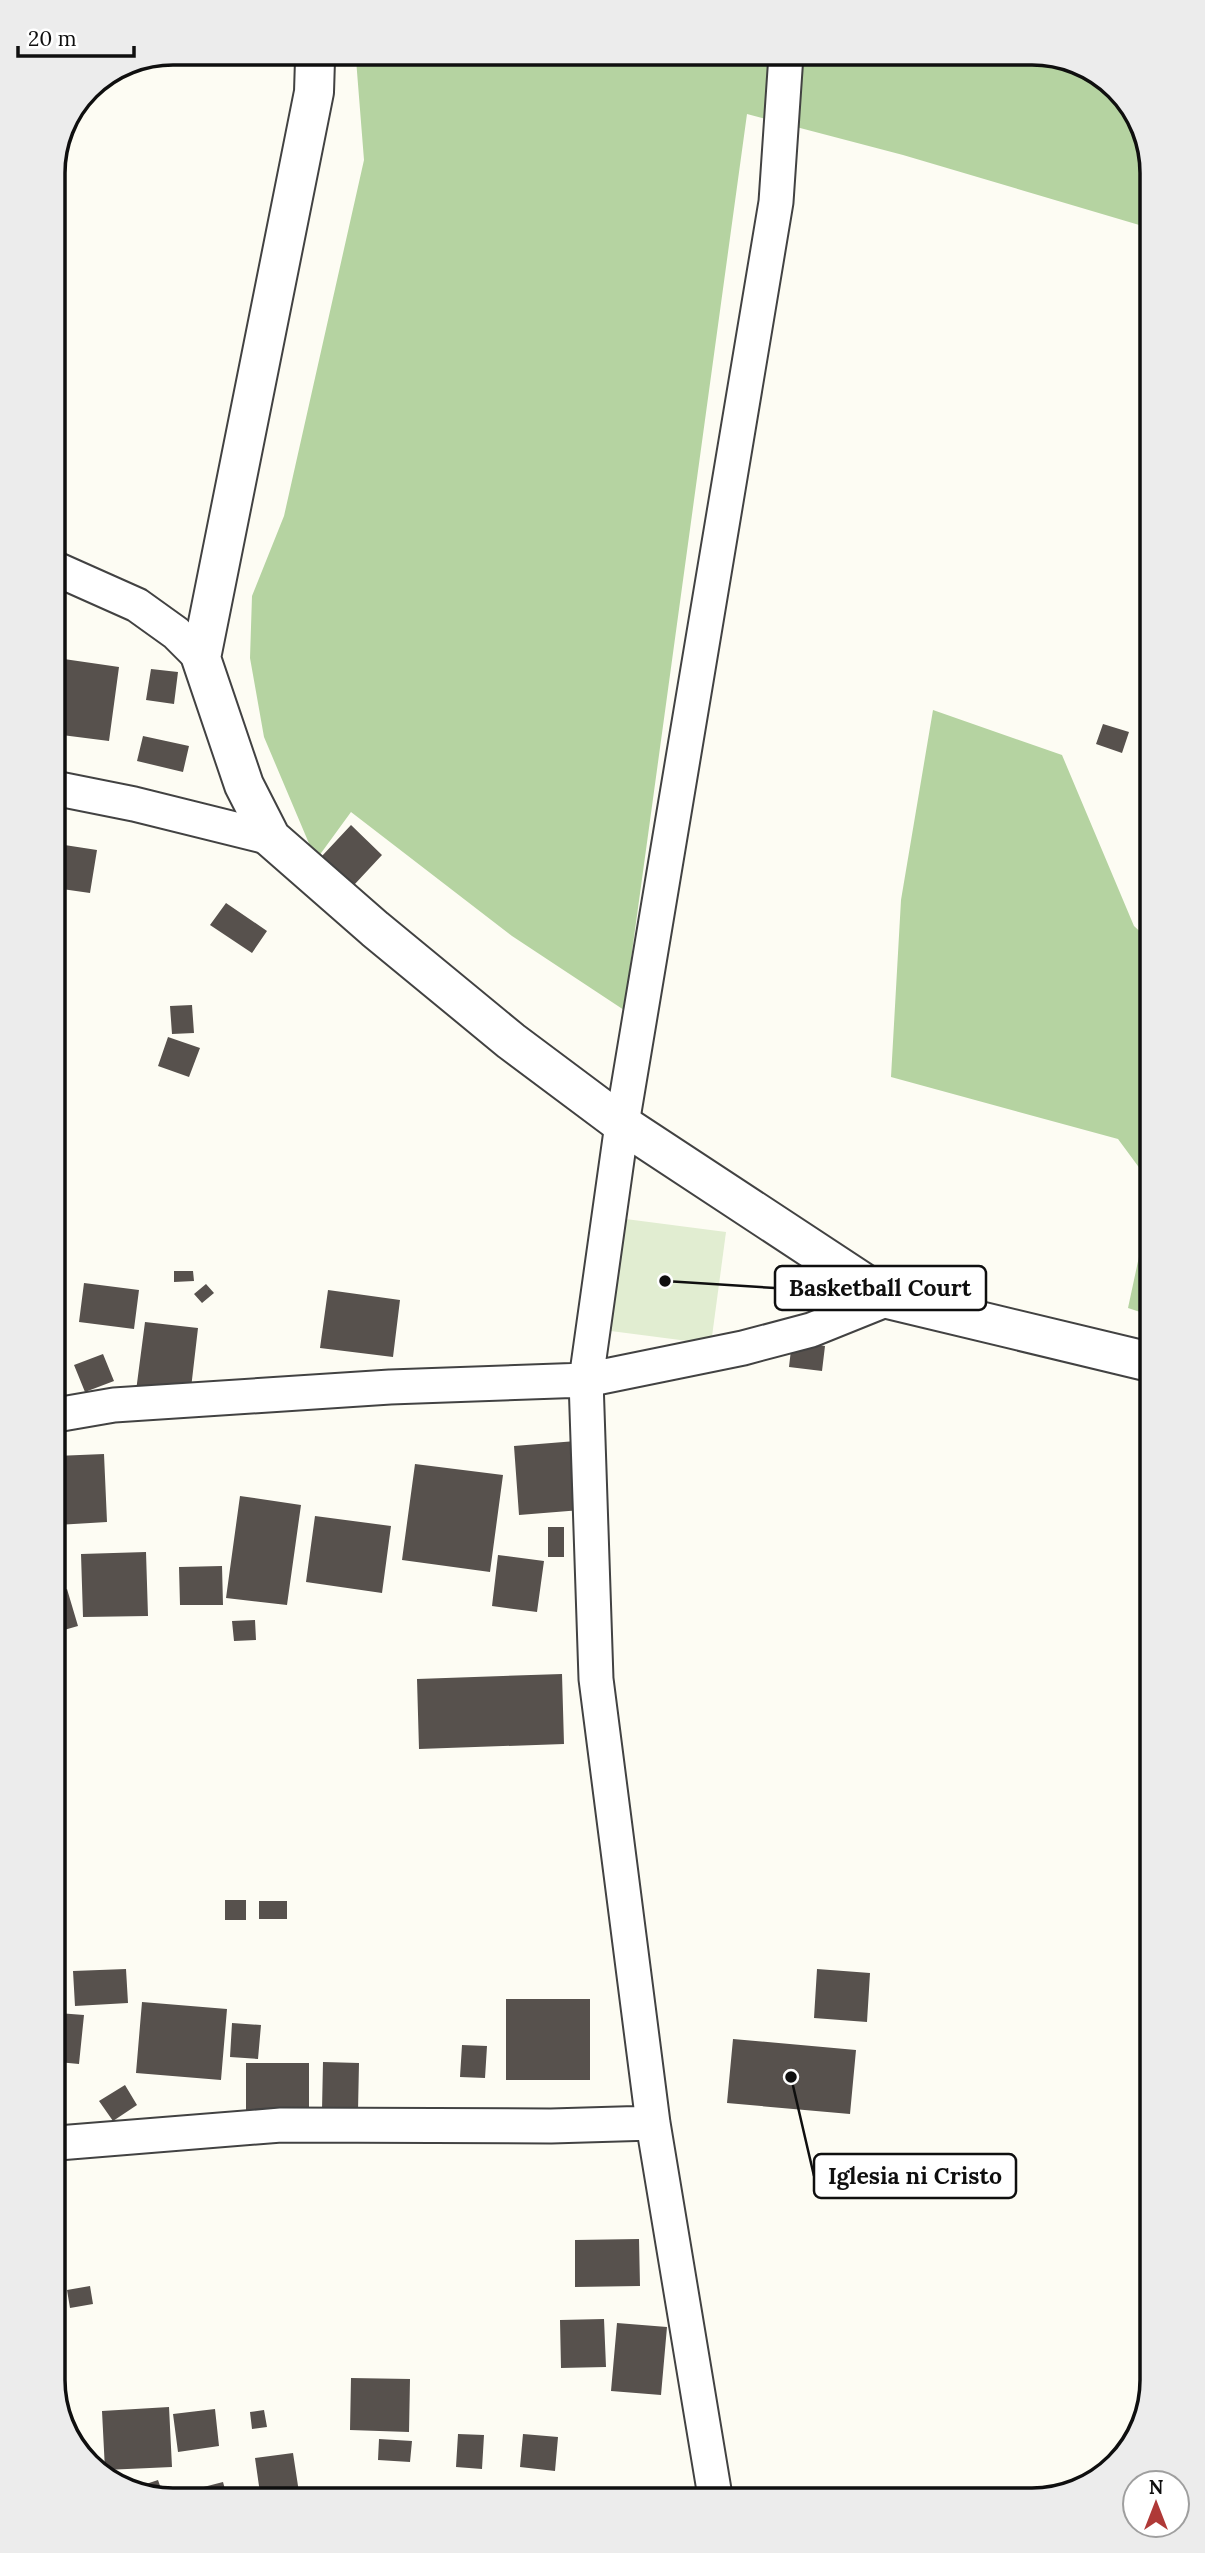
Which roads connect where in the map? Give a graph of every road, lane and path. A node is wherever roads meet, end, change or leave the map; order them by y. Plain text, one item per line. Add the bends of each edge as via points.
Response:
1 (315, 65) edge
2 (785, 65) edge
3 (65, 573) edge
4 (201, 658) junction
5 (65, 791) edge
6 (271, 838) junction
7 (622, 1125) junction
8 (888, 1298) junction
9 (1140, 1360) edge
10 (586, 1380) junction
11 (65, 1413) edge
12 (653, 2123) junction
13 (65, 2142) edge
14 (714, 2488) edge

1 - 4 street via 314,92
2 - 7 street via 776,202
3 - 4 street via 137,605
4 - 6 street via 244,785
5 - 6 street
6 - 7 street via 490,1024
7 - 8 street
7 - 10 street
8 - 9 street
8 - 10 street via 811,1331
10 - 11 street via 390,1387 114,1405
10 - 12 street via 596,1679
12 - 13 street via 281,2125
12 - 14 street

